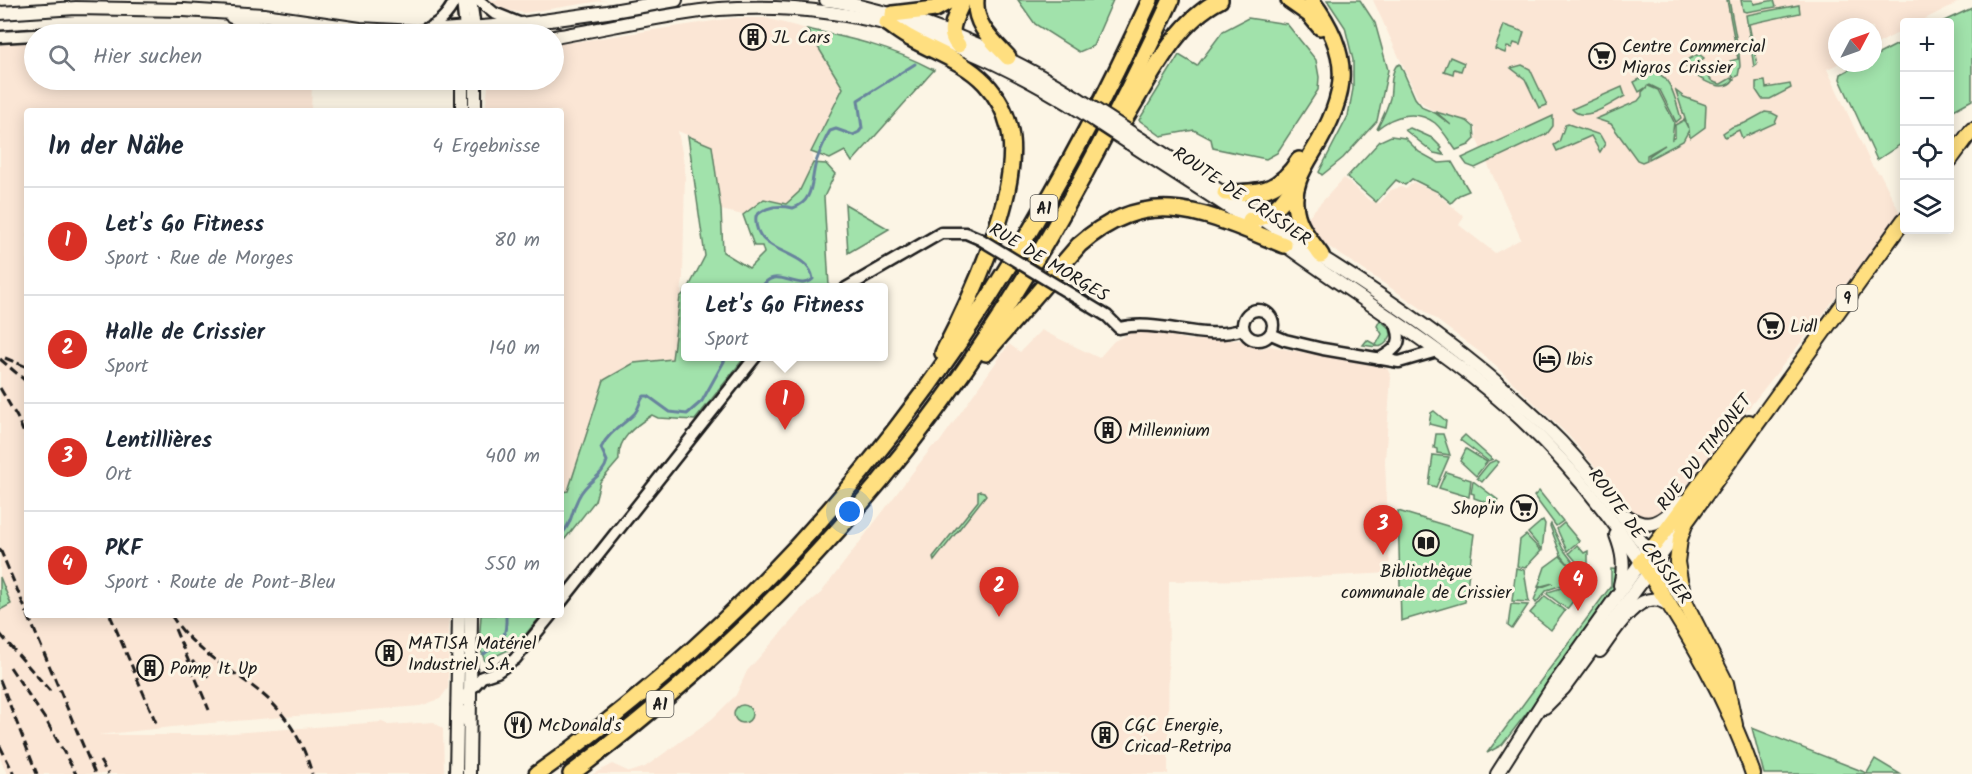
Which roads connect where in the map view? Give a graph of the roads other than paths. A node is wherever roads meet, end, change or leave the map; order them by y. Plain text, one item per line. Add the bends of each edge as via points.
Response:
1 (455, 0) edge
2 (462, 0) edge
3 (471, 0) edge
4 (478, 0) edge
5 (677, 0) edge
6 (826, 0) edge
7 (951, 0) edge
8 (963, 0) edge
9 (976, 0) edge
10 (1144, 0) edge
11 (1150, 0) edge
12 (1171, 0) edge
13 (1220, 0) edge
14 (1289, 0) edge
15 (1311, 0) edge
16 (0, 13) edge
17 (219, 13) junction
18 (677, 15) junction
19 (890, 19) junction
20 (250, 24) edge
21 (326, 24) edge
22 (436, 24) edge
23 (468, 24) edge
24 (470, 24) edge
25 (521, 24) joint
26 (1137, 27) junction
27 (564, 35) edge
28 (24, 36) edge
29 (0, 38) edge
30 (955, 39) junction
31 (1008, 57) junction
32 (460, 90) edge
33 (476, 90) edge
34 (479, 90) edge
35 (476, 98) junction
36 (1074, 101) junction
37 (462, 108) edge
38 (475, 108) edge
39 (1972, 130) edge
40 (1131, 138) junction
41 (1954, 155) edge
42 (1299, 175) junction
43 (1225, 193) junction
44 (1063, 213) junction
45 (1255, 219) junction
46 (1900, 227) edge
47 (1284, 245) junction
48 (1321, 255) junction
49 (855, 283) edge
50 (1394, 320) junction
51 (1243, 329) junction
52 (1272, 334) junction
53 (1437, 351) junction
54 (1379, 359) junction
55 (753, 361) edge
56 (1790, 377) junction
57 (917, 403) junction
58 (929, 419) junction
59 (1693, 492) junction
60 (1615, 515) junction
61 (1686, 522) junction
62 (1648, 562) junction
63 (1618, 593) junction
64 (564, 598) edge
65 (1679, 606) junction
66 (459, 618) edge
67 (471, 618) edge
68 (548, 618) edge
69 (459, 657) junction
70 (477, 675) junction
71 (1564, 688) junction
72 (470, 692) junction
73 (457, 705) junction
74 (1532, 721) junction
75 (470, 726) junction
76 (456, 774) edge
77 (469, 774) edge
78 (537, 774) edge
79 (571, 774) edge
80 (1497, 774) edge
81 (1753, 774) edge

1 - 22 street via 447,15
2 - 23 street
3 - 24 street
4 - 25 street via 494,13
5 - 18 main road
5 - 25 main road
6 - 19 main road, ROUTE DE CRISSIER
7 - 19 highway via 934,9
8 - 30 highway
9 - 31 highway via 980,24
10 - 26 highway
11 - 26 highway, A1
12 - 44 highway, A1
13 - 44 highway via 1180,32
14 - 43 highway via 1309,14 1329,42 1335,70 1331,99 1314,136 1285,179 1261,191
15 - 42 highway via 1336,39 1341,86 1326,130
16 - 17 main road via 76,8
17 - 20 main road
17 - 21 main road
18 - 19 main road, ROUTE DE CRISSIER via 780,8
18 - 27 main road, ROUTE DE CRISSIER
19 - 30 main road, ROUTE DE CRISSIER
19 - 57 highway via 911,39 951,58 982,81 1004,112 1011,140 1010,171 990,248 963,313
26 - 57 highway, A1 via 1031,229 981,312
28 - 29 street
30 - 31 main road, ROUTE DE CRISSIER
30 - 36 main road, ROUTE DE CRISSIER
31 - 36 main road, ROUTE DE CRISSIER
32 - 37 main road
33 - 35 main road
34 - 35 main road
35 - 38 main road
36 - 40 main road, ROUTE DE CRISSIER, bridge
39 - 41 main road
40 - 43 main road, ROUTE DE CRISSIER
40 - 45 main road, ROUTE DE CRISSIER
42 - 45 highway via 1279,205
42 - 48 highway via 1295,209 1302,228
43 - 45 main road, ROUTE DE CRISSIER
44 - 58 highway, A1 via 993,328
45 - 47 main road, ROUTE DE CRISSIER
45 - 48 main road, ROUTE DE CRISSIER
46 - 56 main road, RUE DU TIMONET / 9
47 - 50 main road, ROUTE DE CRISSIER
47 - 58 highway via 1222,220 1184,210 1148,209 1113,220 1072,252
48 - 60 main road, ROUTE DE CRISSIER via 1480,368 1560,442
49 - 51 street, RUE DE MORGES, bridge via 941,233 966,233 1107,316 1119,328 1138,325 1221,333
50 - 53 main road, ROUTE DE CRISSIER
50 - 54 street via 1400,336 1398,345
51 - 52 street via 1256,341
51 - 52 street via 1246,316 1263,310 1273,319
52 - 54 street
53 - 54 street via 1399,362
53 - 60 main road, ROUTE DE CRISSIER via 1526,424
55 - 64 street
56 - 59 main road, RUE DU TIMONET / 9 via 1736,436
56 - 61 main road, RUE DU TIMONET / 9
57 - 78 highway, A1 via 841,499 757,589 668,671
58 - 79 highway, A1 via 855,512 771,602 681,686
59 - 60 main road via 1658,522 1635,522
59 - 62 main road, RUE DU TIMONET / 9
60 - 62 main road, ROUTE DE CRISSIER
60 - 63 main road via 1624,558
61 - 62 main road
61 - 65 main road, 9 via 1677,562
62 - 63 main road
62 - 65 main road, ROUTE DE CRISSIER / 9
62 - 71 main road
63 - 74 main road
65 - 71 main road via 1648,599 1632,609 1587,669
65 - 81 main road, ROUTE DE CRISSIER / 9 via 1726,683 1735,725
66 - 69 main road
67 - 70 main road
68 - 70 street via 515,659 497,672
69 - 70 street
69 - 73 main road
70 - 72 main road
71 - 74 main road
72 - 73 street
72 - 75 main road
73 - 75 street
73 - 76 main road
74 - 80 main road
75 - 77 main road

